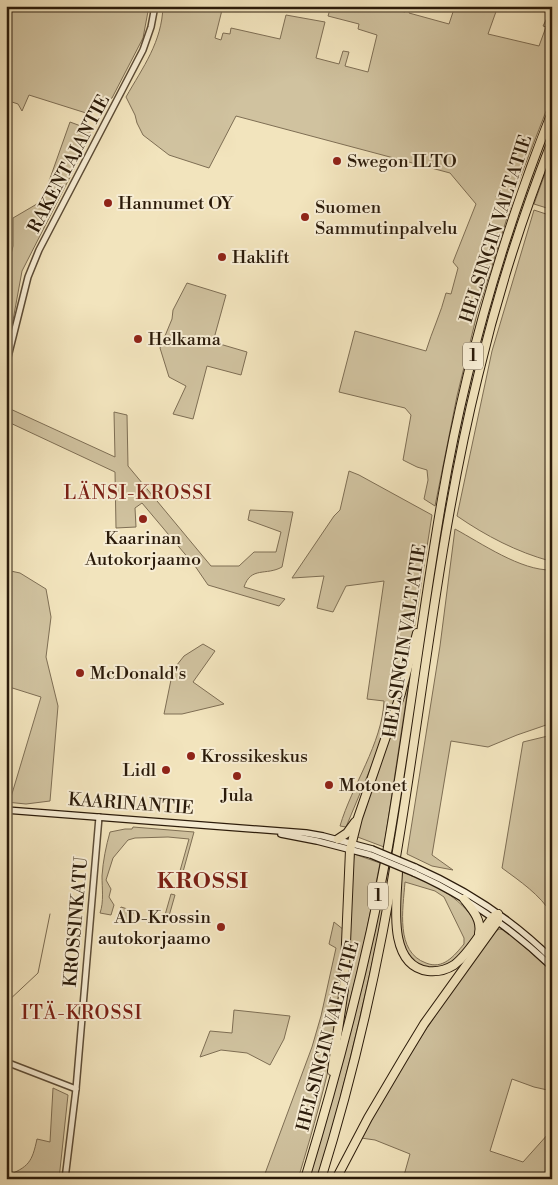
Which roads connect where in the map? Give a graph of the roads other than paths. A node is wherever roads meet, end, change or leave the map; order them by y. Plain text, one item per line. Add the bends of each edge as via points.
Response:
1 (154, 6) edge
2 (552, 112) edge
3 (552, 141) edge
4 (6, 365) edge
5 (425, 608) junction
6 (6, 810) edge
7 (99, 818) junction
8 (358, 818) junction
9 (254, 829) junction
10 (338, 839) junction
11 (351, 846) junction
12 (398, 846) junction
13 (415, 870) junction
14 (464, 899) junction
15 (496, 917) junction
16 (478, 935) junction
17 (552, 959) edge
18 (552, 967) edge
19 (6, 1062) edge
20 (76, 1089) junction
21 (326, 1108) junction
22 (65, 1179) edge
23 (305, 1179) edge
24 (321, 1179) edge
25 (336, 1179) edge

1 - 4 street, RAKENTAJANTIE via 152,27 143,50 30,271
2 - 5 highway, HELSINGIN VALTATIE / 1 via 519,199 476,341 442,497
3 - 12 highway, HELSINGIN VALTATIE / 1 via 507,271 464,438
5 - 8 highway via 401,693
5 - 21 highway, HELSINGIN VALTATIE / 1 via 378,897 354,1005
6 - 7 main road, KAARINANTIE
7 - 9 main road, KAARINANTIE
7 - 20 street, KROSSINKATU
8 - 10 highway
8 - 11 highway
9 - 10 main road, KAARINANTIE
9 - 11 main road, KAARINANTIE
10 - 11 main road, KAARINANTIE
11 - 13 main road, KAARINANTIE, bridge
11 - 21 highway via 344,989
12 - 16 highway via 396,923 399,943 410,962 424,970 444,970 460,960
12 - 24 highway, HELSINGIN VALTATIE / 1 via 367,1008
13 - 14 main road, KAARINANTIE
13 - 15 main road, KAARINANTIE via 450,883
14 - 15 main road, KAARINANTIE
14 - 16 highway via 477,918
15 - 16 highway
15 - 17 main road, KAARINANTIE via 523,932
15 - 18 main road, KAARINANTIE
15 - 25 highway via 404,1056
19 - 20 street
20 - 22 street, KROSSINKATU
21 - 23 highway, HELSINGIN VALTATIE / 1

